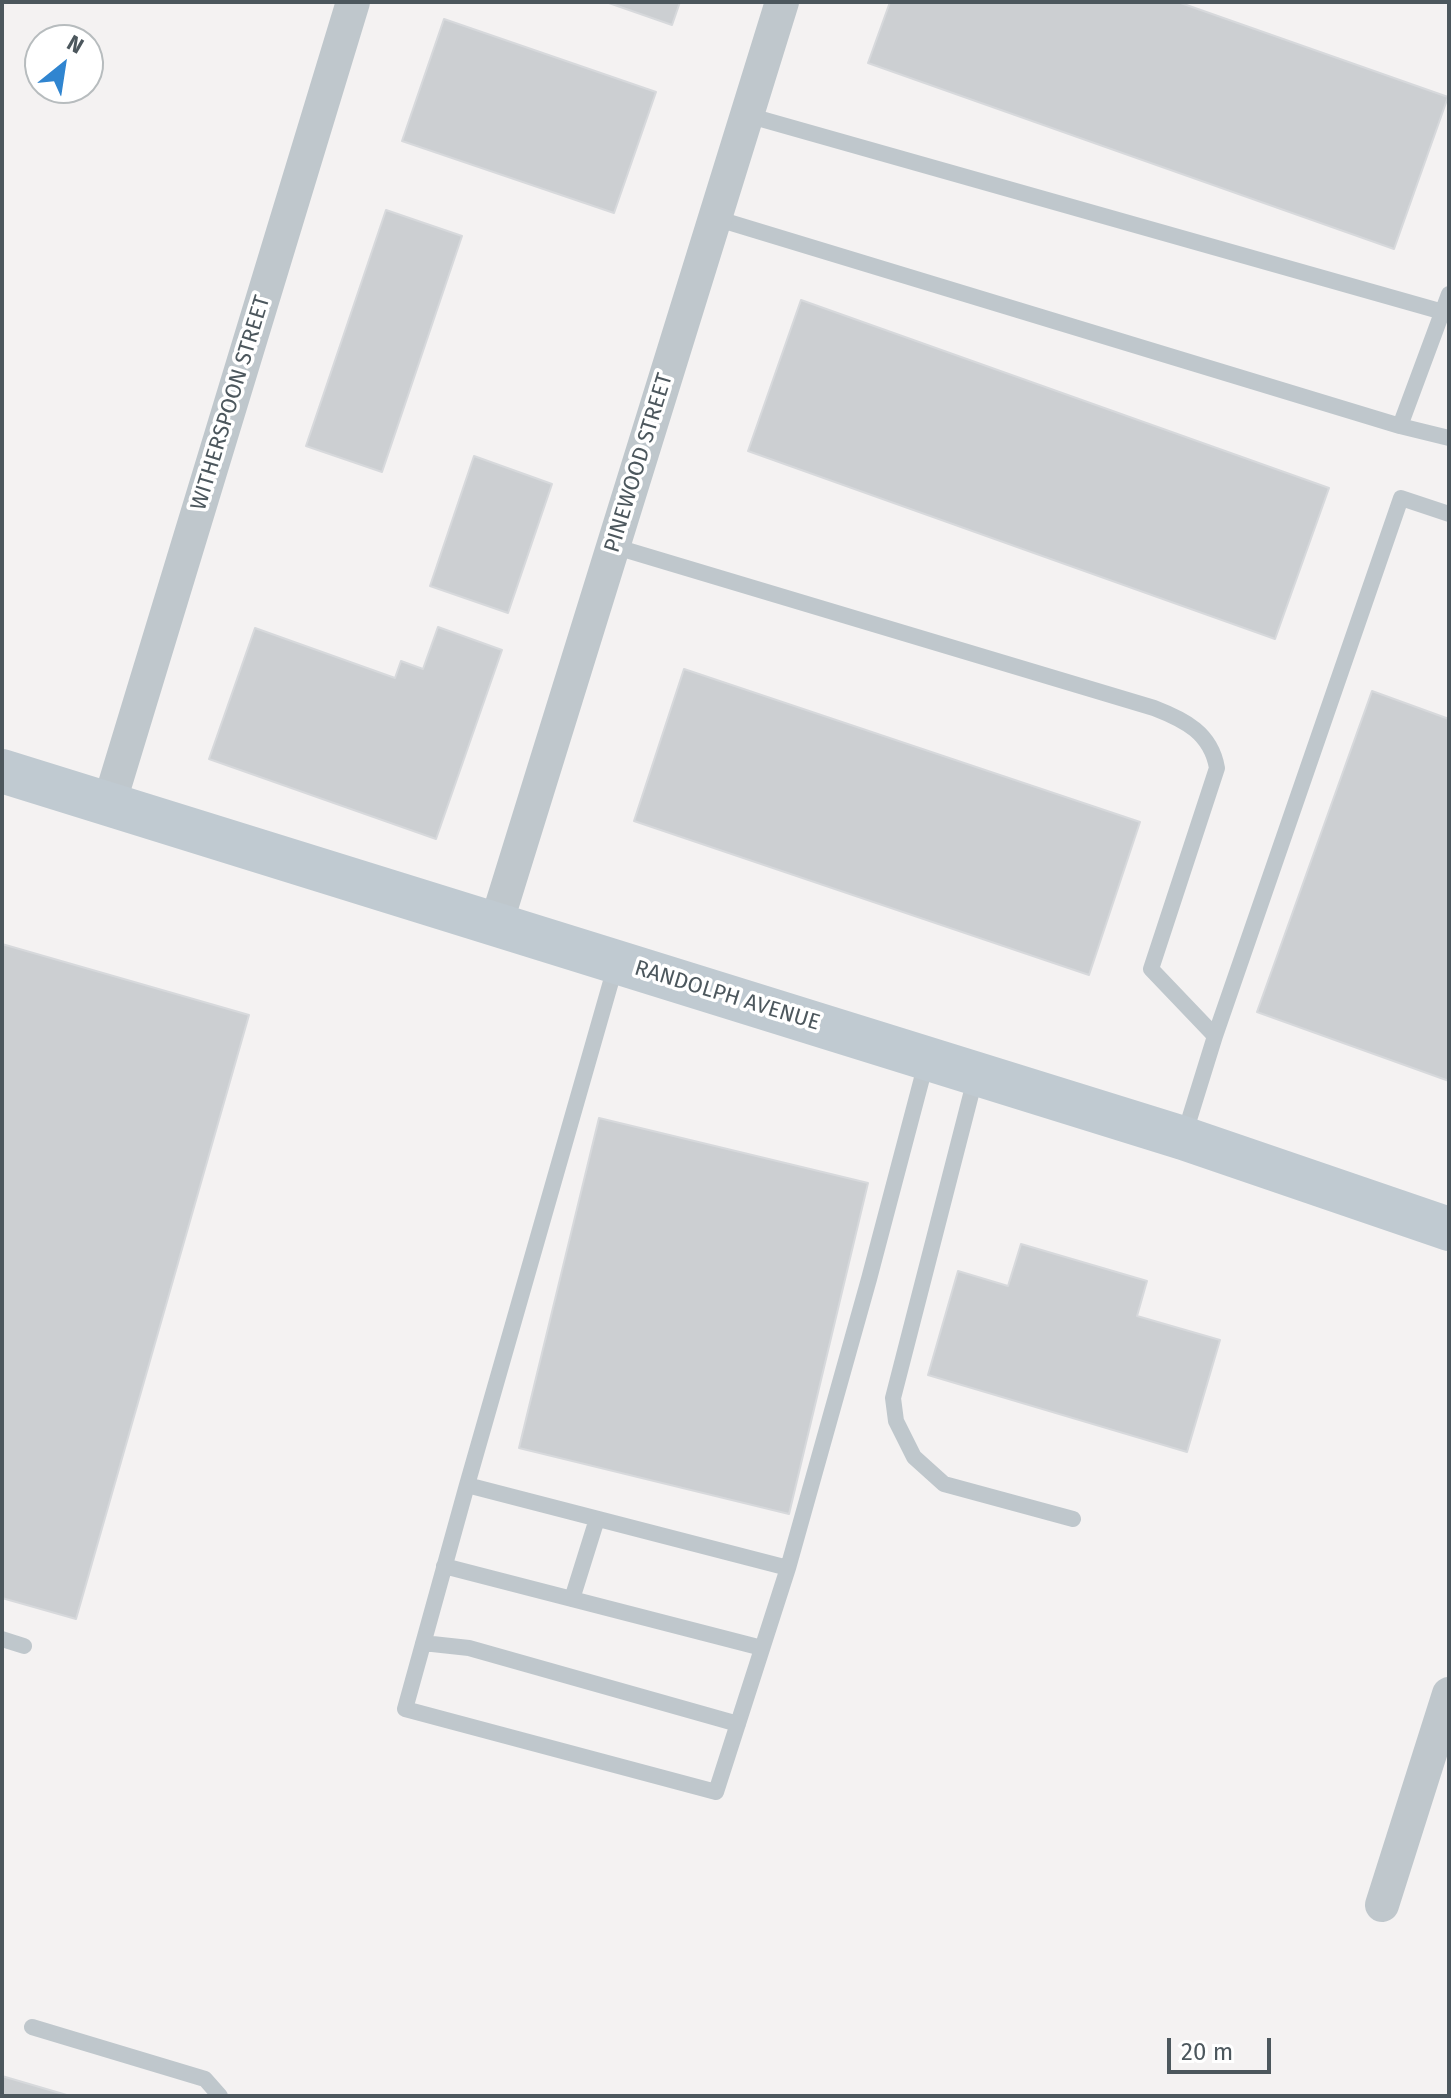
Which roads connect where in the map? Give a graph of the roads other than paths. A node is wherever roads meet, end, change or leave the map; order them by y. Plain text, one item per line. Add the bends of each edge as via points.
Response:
1 (353, 2) edge
2 (782, 2) edge
3 (747, 115) junction
4 (715, 218) junction
5 (1449, 294) edge
6 (1443, 312) junction
7 (1400, 426) junction
8 (1449, 438) edge
9 (1449, 514) edge
10 (613, 546) junction
11 (2, 771) edge
12 (109, 804) junction
13 (496, 924) junction
14 (617, 962) junction
15 (1215, 1036) junction
16 (927, 1058) junction
17 (976, 1073) junction
18 (1183, 1138) junction
19 (1449, 1229) edge
20 (467, 1485) junction
21 (597, 1519) junction
22 (1073, 1519) dead end
23 (444, 1566) junction
24 (788, 1568) junction
25 (572, 1599) junction
26 (2, 1639) edge
27 (423, 1643) junction
28 (24, 1646) dead end
29 (762, 1648) junction
30 (1449, 1694) edge
31 (738, 1724) junction
32 (1382, 1905) dead end
33 (32, 2027) dead end
34 (220, 2096) edge

1 - 12 street, WITHERSPOON STREET
2 - 3 street, PINEWOOD STREET
3 - 4 street, PINEWOOD STREET
3 - 6 lane
4 - 7 lane
4 - 10 street, PINEWOOD STREET
5 - 6 lane
6 - 7 lane
7 - 8 lane
9 - 15 lane via 1401,498
10 - 13 street, PINEWOOD STREET
10 - 15 lane via 1154,708 1194,728 1214,750 1217,768 1151,969
11 - 12 main road, RANDOLPH AVENUE
12 - 13 main road, RANDOLPH AVENUE
13 - 14 main road, RANDOLPH AVENUE
14 - 16 main road, RANDOLPH AVENUE
14 - 20 lane
15 - 18 lane
16 - 17 main road, RANDOLPH AVENUE
16 - 24 lane
17 - 18 main road, RANDOLPH AVENUE
17 - 22 lane via 893,1398 896,1421 914,1457 944,1484
18 - 19 main road, RANDOLPH AVENUE
20 - 21 lane
20 - 23 lane
21 - 24 lane
21 - 25 lane
23 - 25 lane
23 - 27 lane
24 - 29 lane
25 - 29 lane
26 - 28 lane
27 - 31 lane via 469,1648
27 - 31 lane via 405,1709 716,1792
29 - 31 lane
30 - 32 street
33 - 34 lane via 205,2079

